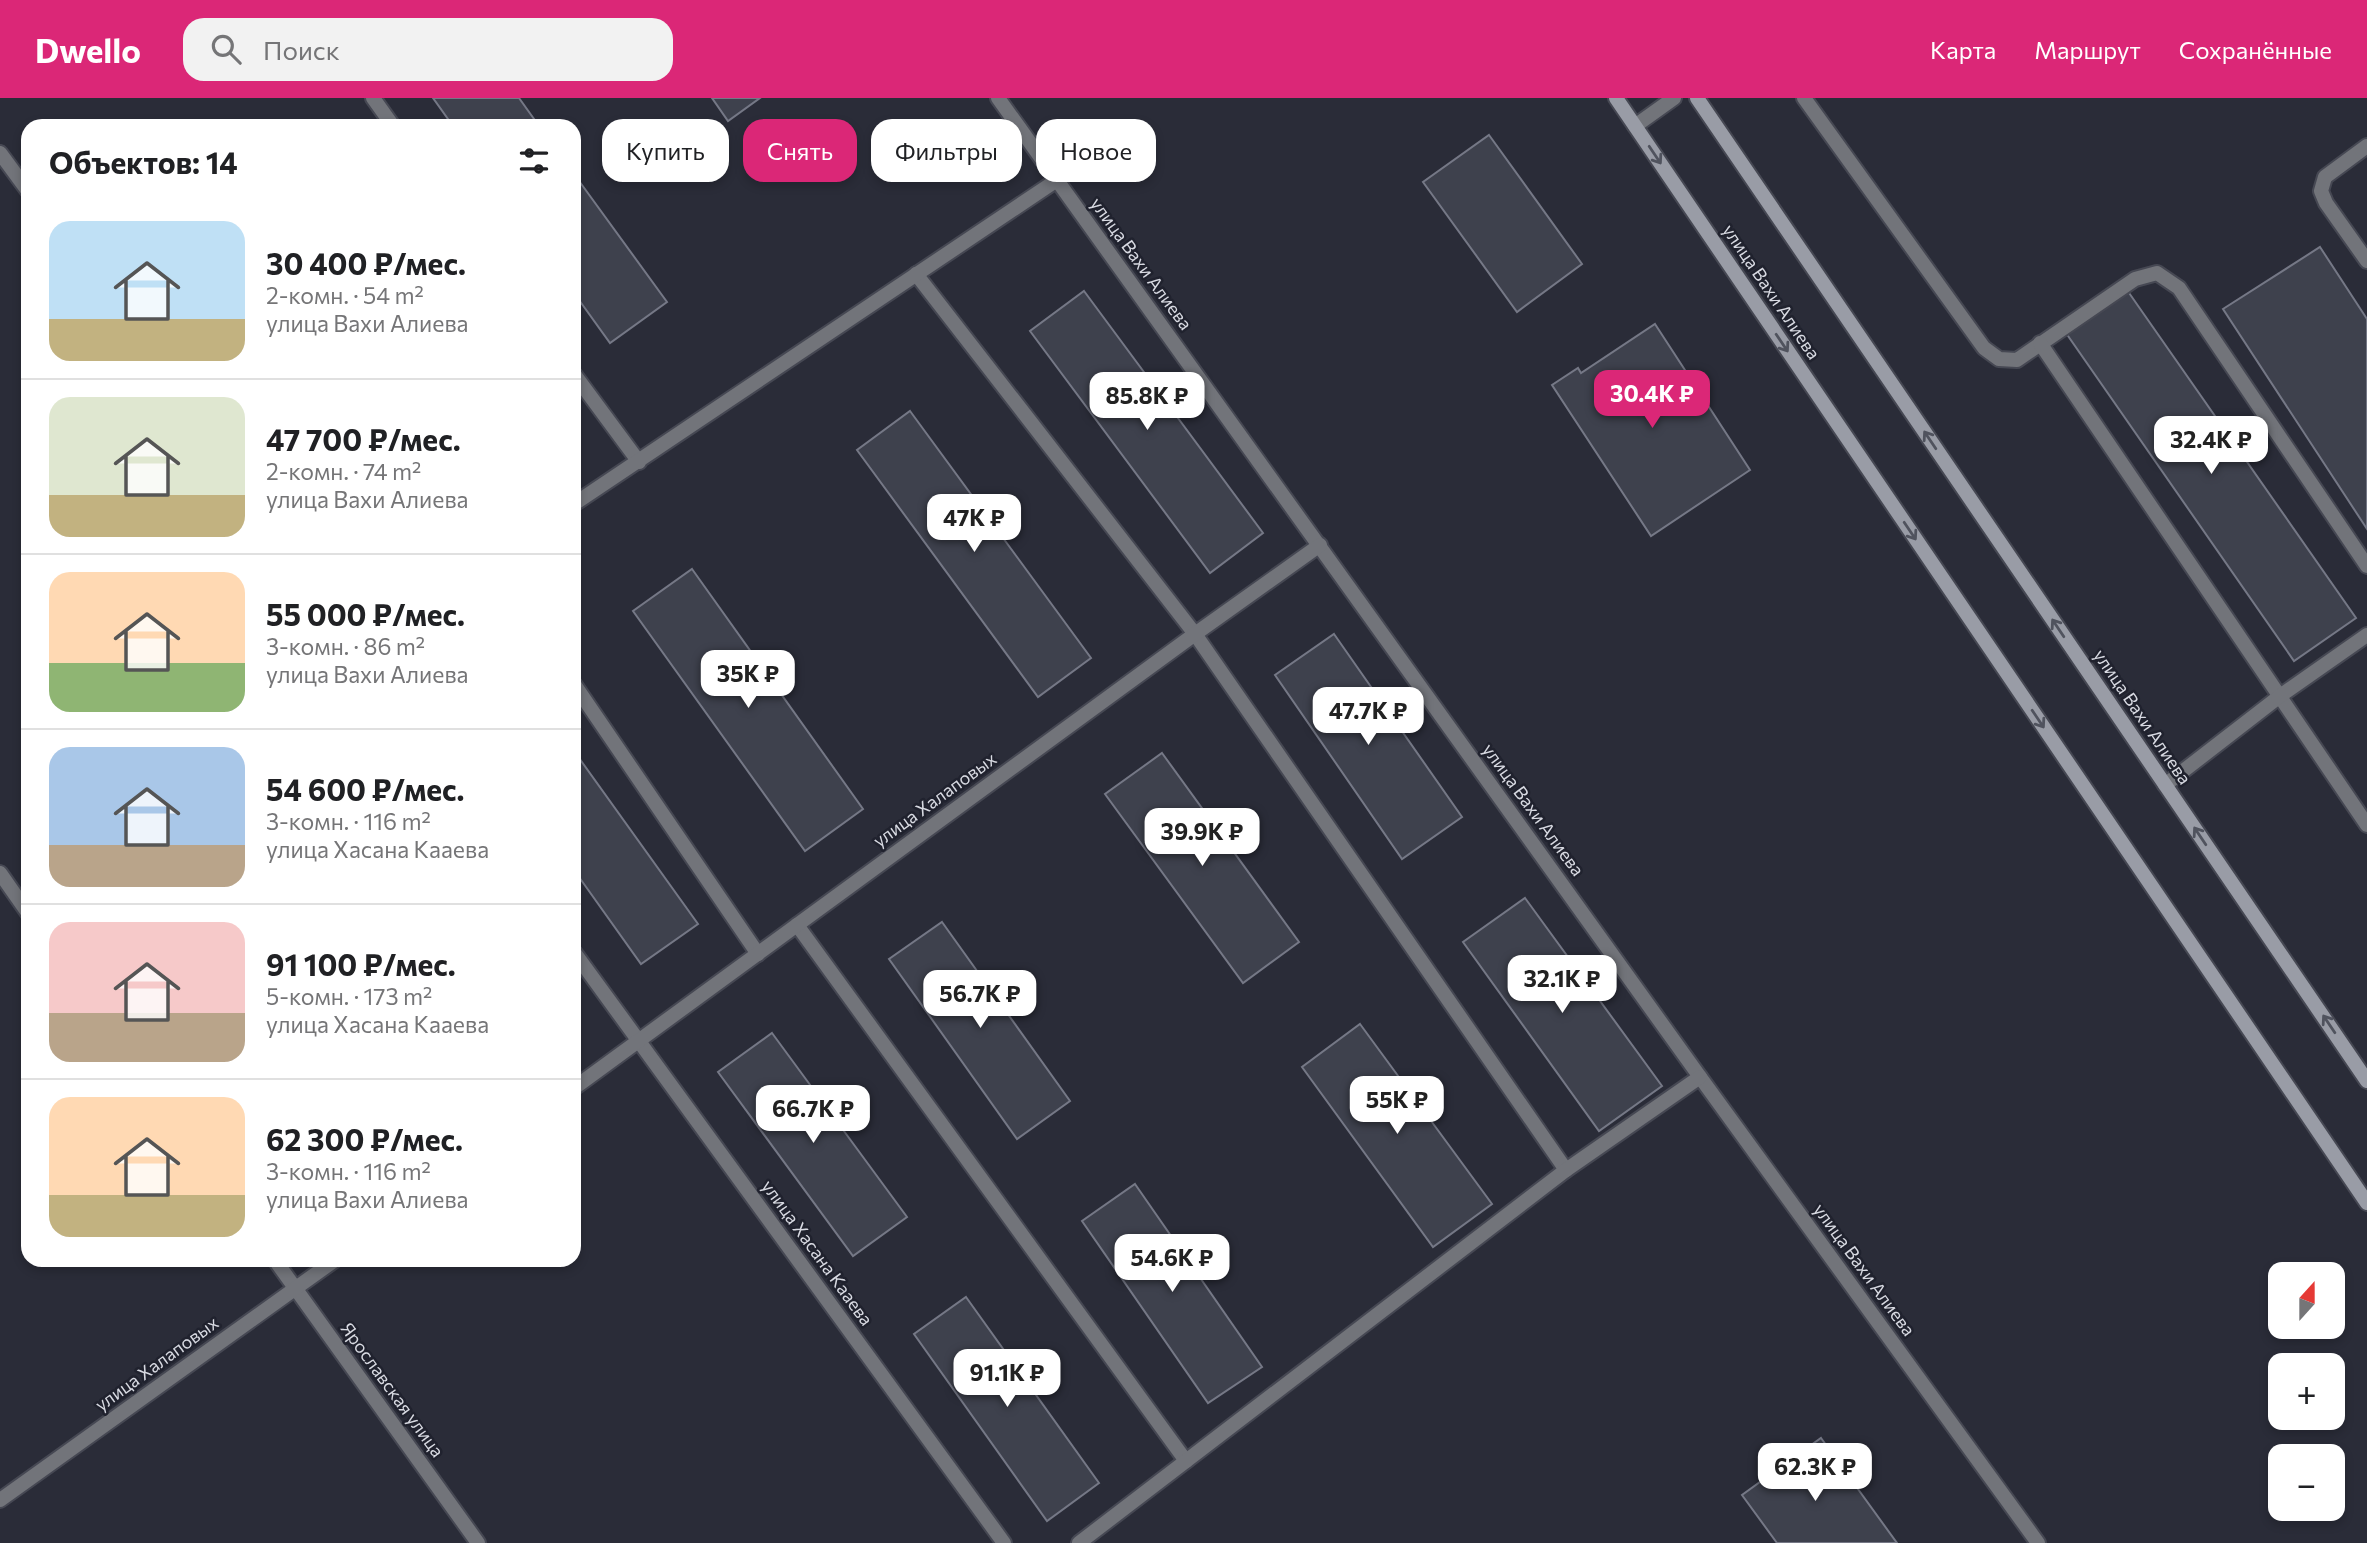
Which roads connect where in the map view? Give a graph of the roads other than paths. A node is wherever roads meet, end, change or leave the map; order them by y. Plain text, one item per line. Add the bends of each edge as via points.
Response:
1 (373, 98) edge
2 (998, 98) edge
3 (1616, 98) edge
4 (1674, 98) edge
5 (1697, 98) edge
6 (1804, 98) edge
7 (388, 119) edge
8 (1635, 126) junction
9 (2367, 146) edge
10 (1036, 151) edge
11 (0, 153) edge
12 (21, 182) edge
13 (1054, 182) edge
14 (1058, 182) edge
15 (2367, 261) edge
16 (916, 274) junction
17 (2040, 343) junction
18 (581, 383) edge
19 (639, 462) junction
20 (581, 499) edge
21 (1320, 545) junction
22 (2367, 566) edge
23 (1195, 634) junction
24 (2367, 635) edge
25 (581, 694) edge
26 (2280, 696) junction
27 (2165, 785) junction
28 (2367, 825) edge
29 (0, 873) edge
30 (21, 903) edge
31 (797, 925) junction
32 (758, 954) junction
33 (581, 962) edge
34 (639, 1042) junction
35 (1700, 1077) junction
36 (2367, 1081) edge
37 (581, 1083) edge
38 (1566, 1170) junction
39 (2367, 1203) edge
40 (280, 1267) edge
41 (325, 1267) edge
42 (295, 1289) junction
43 (1186, 1461) junction
44 (0, 1500) edge
45 (478, 1543) edge
46 (1004, 1543) edge
47 (1079, 1543) edge
48 (2038, 1543) edge

1 - 7 street
2 - 10 street, улица Вахи Алиева
3 - 8 main road, улица Вахи Алиева
4 - 8 street
27 -> 5 main road, улица Вахи Алиева
6 - 17 street via 1984,348 1999,359 2017,360
8 -> 39 main road, улица Вахи Алиева
9 - 15 street via 2325,177 2321,191
11 - 12 street
13 - 16 street
14 - 21 street, улица Вахи Алиева
16 - 19 street
16 - 23 street
17 - 22 street via 2135,279 2157,273 2179,288
17 - 26 street
18 - 19 street
19 - 20 street
21 - 23 street, улица Халаповых
21 - 35 street, улица Вахи Алиева
23 - 31 street, улица Халаповых
23 - 38 street
24 - 26 street
25 - 32 street
26 - 27 street
26 - 28 street
36 -> 27 main road, улица Вахи Алиева
29 - 30 street
31 - 32 street, улица Халаповых
31 - 43 street
32 - 34 street, улица Халаповых
33 - 34 street, улица Хасана Кааева
34 - 37 street, улица Халаповых
34 - 46 street, улица Хасана Кааева
35 - 38 street
35 - 48 street, улица Вахи Алиева
38 - 43 street
40 - 42 street, Ярославская улица
41 - 42 street, улица Халаповых
42 - 44 street, улица Халаповых
42 - 45 street, Ярославская улица
43 - 47 street

